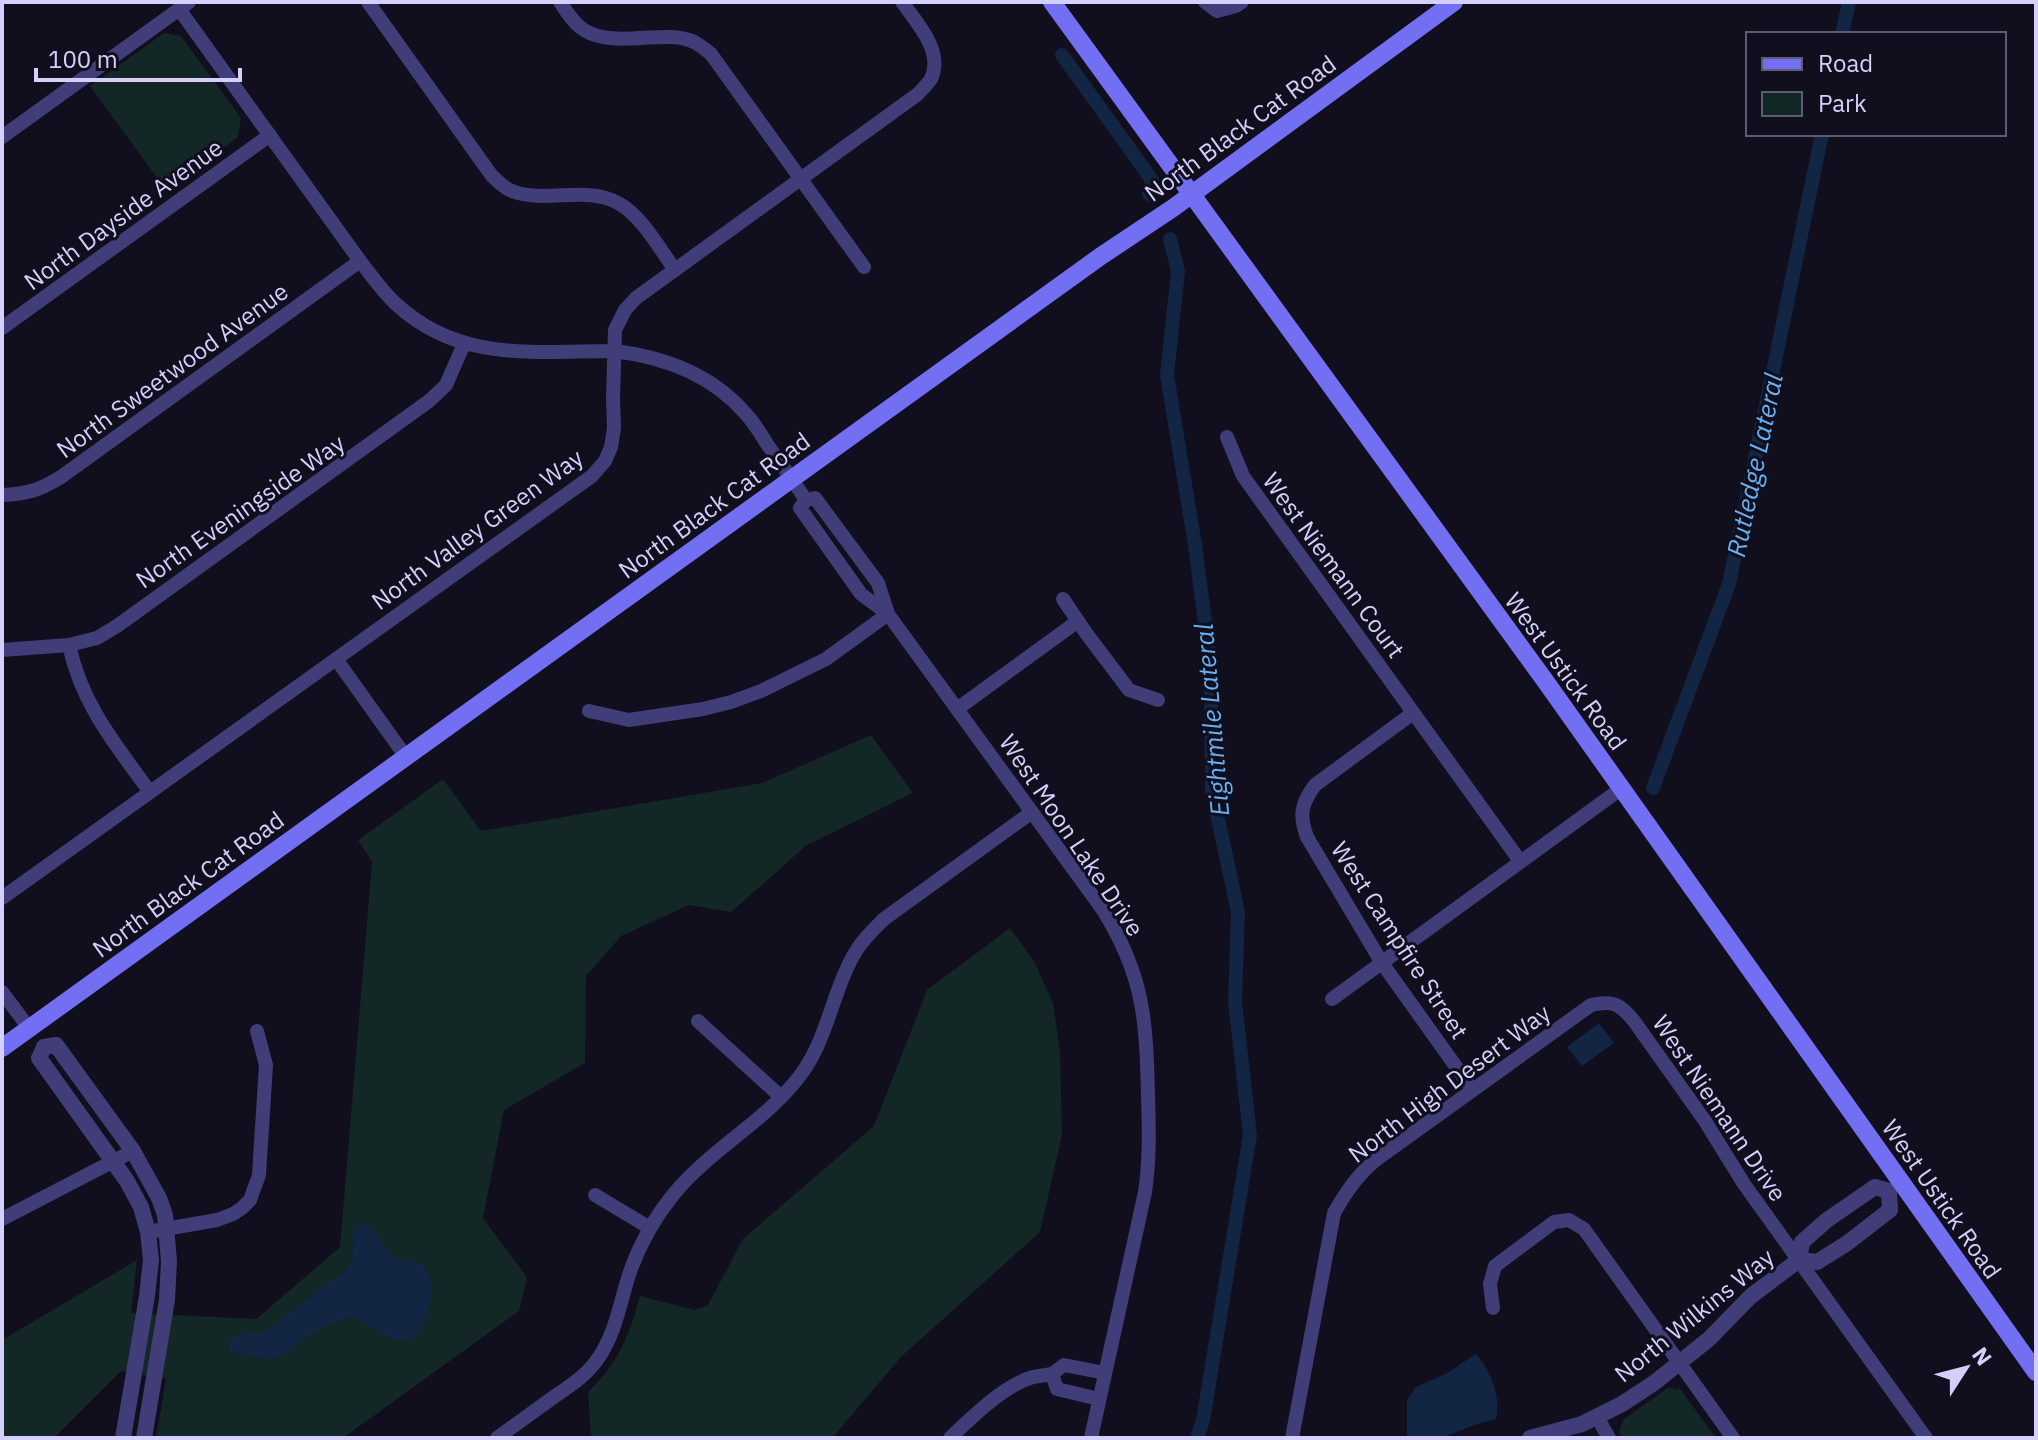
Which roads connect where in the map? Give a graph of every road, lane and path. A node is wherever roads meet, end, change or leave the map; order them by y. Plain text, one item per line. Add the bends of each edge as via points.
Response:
1 (368, 2) edge
2 (560, 2) edge
3 (902, 2) edge
4 (1052, 2) edge
5 (1242, 2) edge
6 (1454, 2) edge
7 (184, 6) edge
8 (1211, 6) edge
9 (270, 135) junction
10 (2, 137) edge
11 (800, 179) junction
12 (1191, 193) junction
13 (360, 261) junction
14 (864, 267) dead end
15 (675, 270) junction
16 (2, 328) edge
17 (464, 344) junction
18 (614, 351) junction
19 (1227, 437) dead end
20 (791, 479) junction
21 (2, 495) edge
22 (1063, 599) dead end
23 (888, 614) junction
24 (1078, 621) junction
25 (69, 645) junction
26 (2, 650) edge
27 (336, 659) junction
28 (1158, 700) dead end
29 (957, 709) junction
30 (589, 711) dead end
31 (1413, 713) junction
32 (406, 757) junction
33 (1622, 788) junction
34 (150, 792) junction
35 (1032, 812) junction
36 (1520, 861) junction
37 (2, 898) edge
38 (1382, 963) junction
39 (2, 992) edge
40 (1332, 999) dead end
41 (1591, 1005) joint
42 (698, 1021) dead end
43 (29, 1028) junction
44 (257, 1031) dead end
45 (44, 1047) junction
46 (2, 1048) edge
47 (1472, 1089) junction
48 (781, 1097) junction
49 (133, 1151) junction
50 (112, 1161) junction
51 (1895, 1187) junction
52 (595, 1195) dead end
53 (2, 1219) edge
54 (650, 1228) junction
55 (167, 1229) junction
56 (148, 1232) junction
57 (1799, 1260) junction
58 (1493, 1308) dead end
59 (1680, 1363) junction
60 (2036, 1372) edge
61 (1105, 1373) junction
62 (1052, 1374) junction
63 (1099, 1399) junction
64 (1597, 1417) junction
65 (123, 1438) edge
66 (144, 1438) edge
67 (497, 1438) edge
68 (950, 1438) edge
69 (1091, 1438) edge
70 (1292, 1438) edge
71 (1530, 1438) edge
72 (1609, 1438) edge
73 (1733, 1438) edge
74 (1926, 1438) edge

1 - 15 street via 492,176 511,191 594,195 618,202 637,218
2 - 11 street via 572,20 599,37 677,38 711,54
3 - 11 street, North Valley Green Way via 932,49 931,80
4 - 12 main road, West Ustick Road
5 - 8 street
6 - 12 main road, North Black Cat Road
7 - 9 street
7 - 10 street
9 - 13 street
9 - 16 street, North Dayside Avenue
11 - 14 street
11 - 15 street, North Valley Green Way
12 - 20 main road, North Black Cat Road
12 - 33 main road, West Ustick Road
13 - 17 street via 408,314
13 - 21 street, North Sweetwood Avenue via 61,477 44,488
15 - 18 street, North Valley Green Way via 625,310 615,330
17 - 18 street via 513,351
17 - 25 street, North Eveningside Way via 446,385 413,415 117,626
18 - 20 street via 665,360 715,385 748,415
18 - 27 street, North Valley Green Way via 611,447 592,476
19 - 31 street, West Niemann Court via 1243,476
20 - 23 street, West Moon Lake Drive via 806,500 815,498 878,583
20 - 32 main road, North Black Cat Road
22 - 24 street
23 - 29 street, West Moon Lake Drive
23 - 30 street via 826,659 731,702 629,720
24 - 28 street via 1129,690
24 - 29 street
25 - 26 street, North Eveningside Way
25 - 34 street via 98,720
27 - 32 street
27 - 34 street, North Valley Green Way
29 - 35 street, West Moon Lake Drive
31 - 36 street, West Niemann Court
31 - 38 street, West Campfire Street via 1315,785 1302,810 1307,837
32 - 43 main road, North Black Cat Road
33 - 36 street
33 - 51 main road, West Ustick Road
34 - 37 street, North Valley Green Way
35 - 48 street via 867,936 850,962 815,1051
35 - 61 street, West Moon Lake Drive via 1114,928 1137,982 1147,1033 1149,1166
36 - 38 street
38 - 40 street
38 - 47 street, West Campfire Street
39 - 43 street
41 - 47 street, North High Desert Way
41 - 57 street, West Niemann Drive via 1607,1001 1634,1021
42 - 48 street
43 - 45 street
43 - 46 main road, North Black Cat Road
44 - 55 street via 266,1065 255,1192 233,1214
45 - 49 street via 56,1045
45 - 50 street via 39,1058
47 - 70 street, North High Desert Way via 1365,1169 1334,1213
48 - 54 street via 687,1180
49 - 50 street
49 - 55 street via 159,1198
50 - 53 street
50 - 56 street via 141,1207
51 - 57 street, North Wilkins Way via 1875,1187 1827,1220 1800,1243
51 - 57 street, North Wilkins Way via 1890,1210 1881,1218 1817,1262
51 - 60 main road, West Ustick Road
52 - 54 street
54 - 67 street via 596,1362
55 - 56 street
55 - 66 street via 167,1300
56 - 65 street via 147,1296
57 - 59 street, North Wilkins Way via 1751,1296
57 - 74 street
58 - 59 street via 1490,1284 1495,1266 1554,1222 1569,1220 1584,1229
59 - 64 street, North Wilkins Way
59 - 73 street
61 - 62 street via 1064,1365
61 - 63 street, West Moon Lake Drive
62 - 63 street via 1057,1389
62 - 68 street via 1031,1377 1004,1392
63 - 69 street, West Moon Lake Drive
64 - 71 street, North Wilkins Way
64 - 72 street

